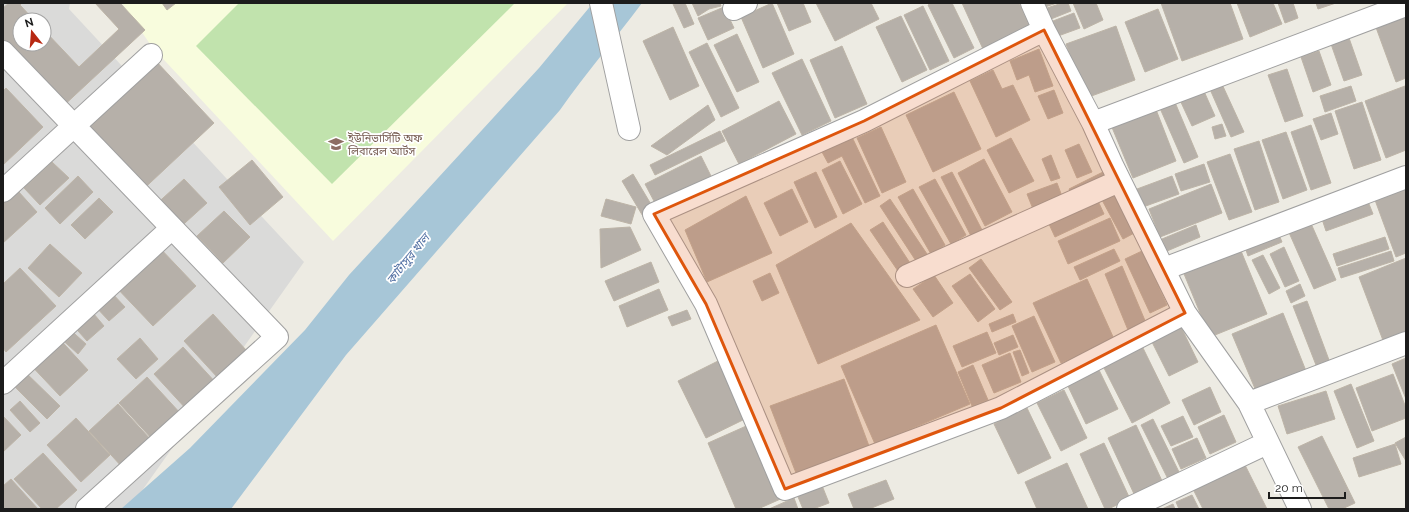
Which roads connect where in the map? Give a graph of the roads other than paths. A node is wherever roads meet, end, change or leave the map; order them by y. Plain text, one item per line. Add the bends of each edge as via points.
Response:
1 (601, 3) edge
2 (1032, 3) edge
3 (1406, 5) edge
4 (1044, 30) junction
5 (3, 52) edge
6 (151, 55) dead end
7 (1093, 123) junction
8 (74, 126) junction
9 (629, 129) dead end
10 (1406, 177) edge
11 (1119, 181) junction
12 (3, 191) edge
13 (172, 228) junction
14 (1164, 269) junction
15 (907, 276) dead end
16 (1185, 313) junction
17 (1406, 343) edge
18 (3, 384) edge
19 (1249, 403) junction
20 (1267, 443) junction
21 (87, 509) edge
22 (1128, 509) edge
23 (1300, 509) edge

1 - 9 street
2 - 4 street
3 - 7 street
4 - 7 street
4 - 16 street via 864,121 654,214 706,304 785,489 1001,408
5 - 8 street
6 - 8 street
7 - 11 street
8 - 12 street
8 - 13 street
10 - 14 street
11 - 14 street
11 - 15 street
13 - 18 street
13 - 21 street via 277,337
14 - 16 street
16 - 19 street
17 - 19 street
19 - 20 street
20 - 22 street
20 - 23 street

